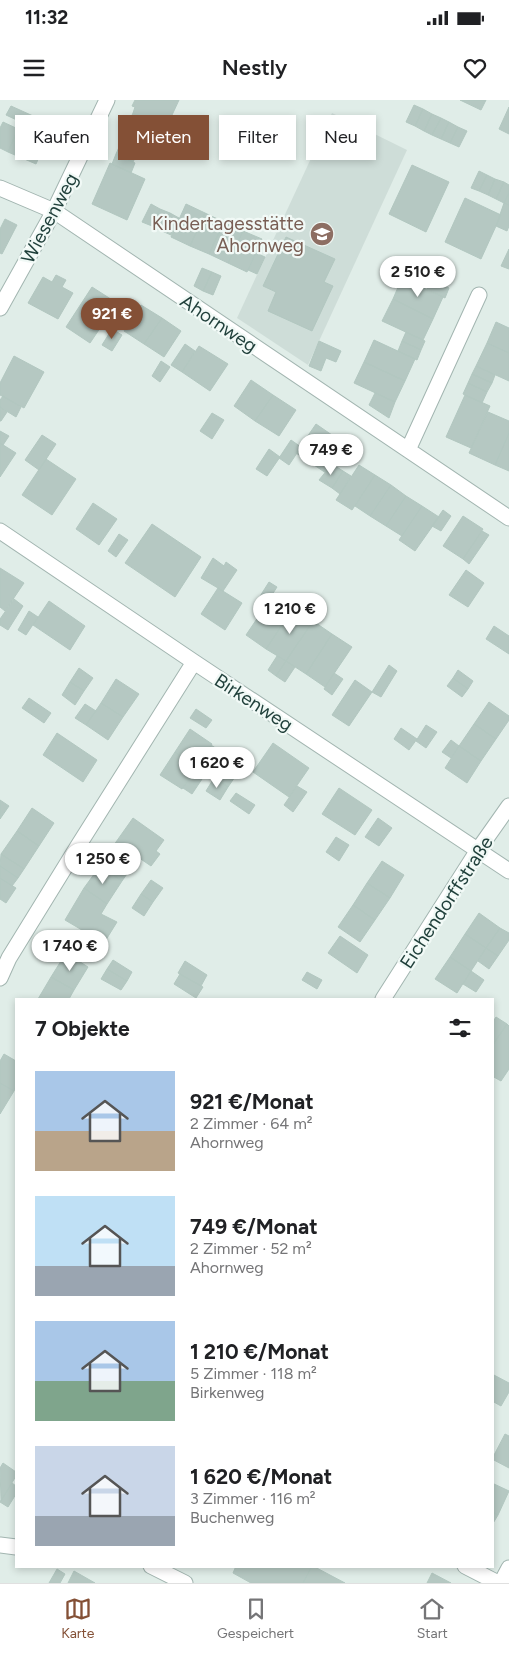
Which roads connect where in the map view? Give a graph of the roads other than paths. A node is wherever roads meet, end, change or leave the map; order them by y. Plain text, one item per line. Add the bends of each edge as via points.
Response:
1 (107, 100) edge
2 (0, 188) edge
3 (54, 211) junction
4 (479, 295) dead end
5 (0, 308) edge
6 (408, 450) junction
7 (509, 518) edge
8 (0, 531) edge
9 (194, 662) junction
10 (509, 806) edge
11 (478, 850) junction
12 (509, 871) edge
13 (0, 978) edge
14 (384, 998) edge
15 (0, 1545) edge
16 (15, 1547) edge
17 (155, 1568) edge
18 (469, 1568) edge
19 (509, 1568) edge
20 (185, 1583) edge
21 (499, 1583) edge

1 - 3 street, Wiesenweg
2 - 3 street, Ahornweg
3 - 5 street, Wiesenweg
3 - 6 street, Ahornweg
4 - 6 street
6 - 7 street, Ahornweg
8 - 9 street, Birkenweg
9 - 11 street, Birkenweg
9 - 13 street via 9,958
10 - 11 street, Eichendorffstraße
11 - 12 street, Birkenweg
11 - 14 street, Eichendorffstraße
15 - 16 street
17 - 20 street
18 - 21 street
19 - 21 street

